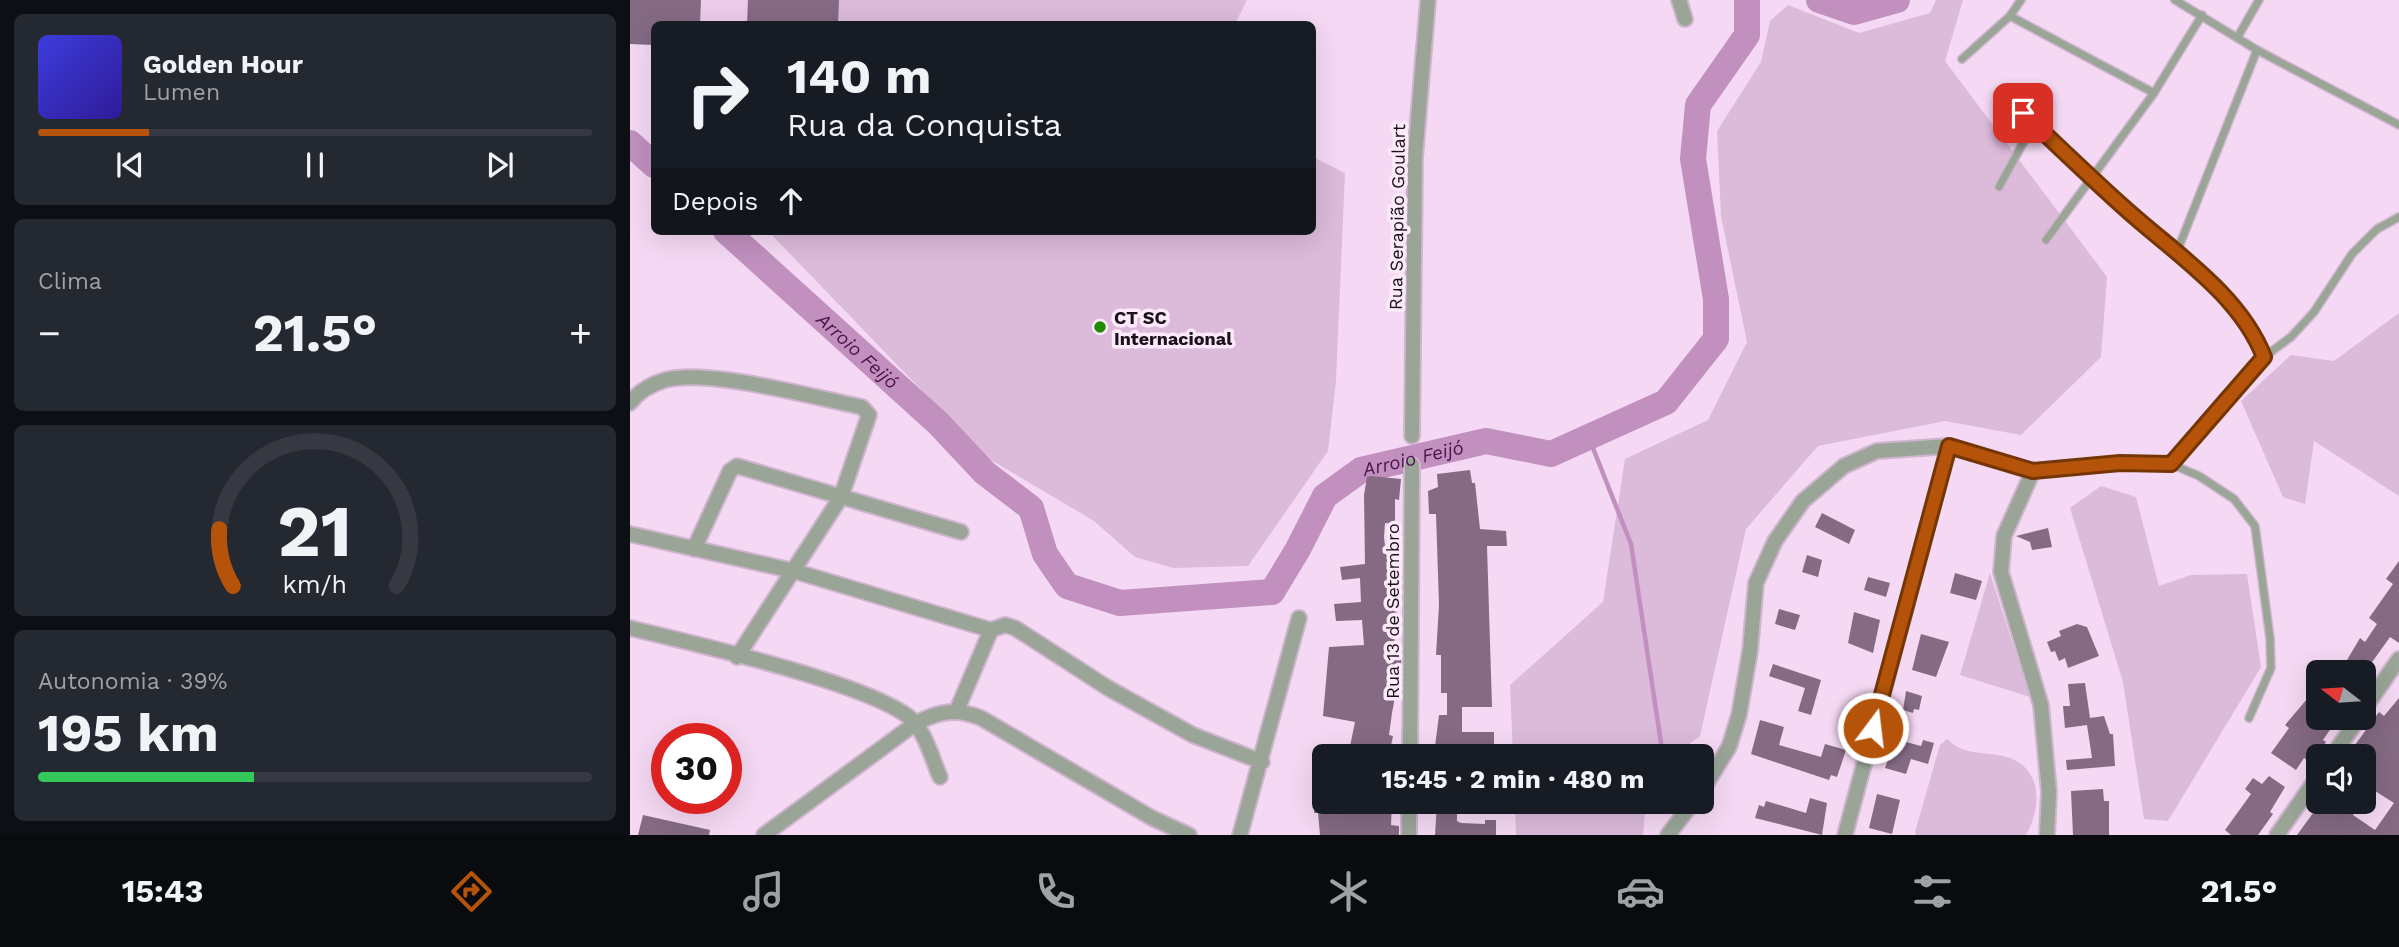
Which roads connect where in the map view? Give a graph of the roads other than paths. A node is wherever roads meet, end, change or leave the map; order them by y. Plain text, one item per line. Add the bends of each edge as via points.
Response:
1 (1428, 0) edge
2 (1679, 0) edge
3 (2021, 0) edge
4 (2175, 0) edge
5 (2259, 0) edge
6 (2192, 4) edge
7 (2202, 15) junction
8 (2010, 16) junction
9 (1685, 19) dead end
10 (2237, 38) junction
11 (2257, 50) junction
12 (1962, 59) dead end
13 (2154, 93) junction
14 (2012, 102) dead end
15 (2034, 123) junction
16 (2399, 125) edge
17 (2091, 178) junction
18 (1999, 187) dead end
19 (2399, 217) edge
20 (2046, 240) dead end
21 (2176, 254) junction
22 (2264, 357) junction
23 (630, 403) edge
24 (1412, 436) dead end
25 (1949, 446) junction
26 (2171, 464) junction
27 (1412, 465) dead end
28 (2033, 471) junction
29 (841, 497) junction
30 (961, 532) dead end
31 (630, 534) edge
32 (694, 549) junction
33 (794, 571) junction
34 (1299, 618) dead end
35 (630, 628) edge
36 (991, 630) junction
37 (737, 657) junction
38 (2399, 659) edge
39 (2376, 692) edge
40 (957, 710) junction
41 (2249, 718) dead end
42 (916, 723) junction
43 (1410, 744) edge
44 (1262, 762) junction
45 (1714, 771) edge
46 (940, 777) dead end
47 (2306, 794) edge
48 (1409, 814) edge
49 (1684, 814) edge
50 (764, 835) edge
51 (1189, 835) edge
52 (1240, 835) edge
53 (1409, 835) edge
54 (1668, 835) edge
55 (1845, 835) edge
56 (2046, 835) edge
57 (2277, 835) edge

1 - 24 street, Rua Serapião Goulart via 1415,157
2 - 9 street
3 - 8 lane
4 - 6 lane
5 - 10 lane
6 - 7 lane
7 - 10 lane
7 - 13 lane
8 - 12 lane
8 - 13 lane
10 - 11 lane
11 - 16 lane
11 - 21 lane
13 - 17 lane
14 - 15 lane
15 - 17 lane
15 - 18 lane
17 - 20 lane
17 - 21 lane
19 - 22 lane via 2377,229 2352,254 2314,312
21 - 22 lane via 2217,288 2255,334
22 - 26 lane
23 - 29 street via 637,394 666,380 708,377 862,407 869,415
25 - 28 street
25 - 45 street via 1877,451 1844,466 1788,520 1756,583 1750,651 1729,747
25 - 55 street
26 - 28 lane via 2120,463
26 - 41 lane via 2234,499 2255,526 2271,668
27 - 43 street, Rua 13 de Setembro
28 - 56 street via 2004,536 2000,563 2041,705 2049,792
29 - 30 street
29 - 32 street via 737,466 732,468
29 - 33 street
31 - 32 street
32 - 33 street
33 - 36 street
33 - 37 street
34 - 44 street
35 - 37 street
36 - 40 street
36 - 44 street via 1005,625 1015,628 1108,688 1193,735
37 - 42 street via 876,698
38 - 39 street
40 - 42 street
40 - 51 street via 982,718
42 - 46 street
42 - 50 street
44 - 52 street
47 - 57 street
48 - 53 street
49 - 54 street

